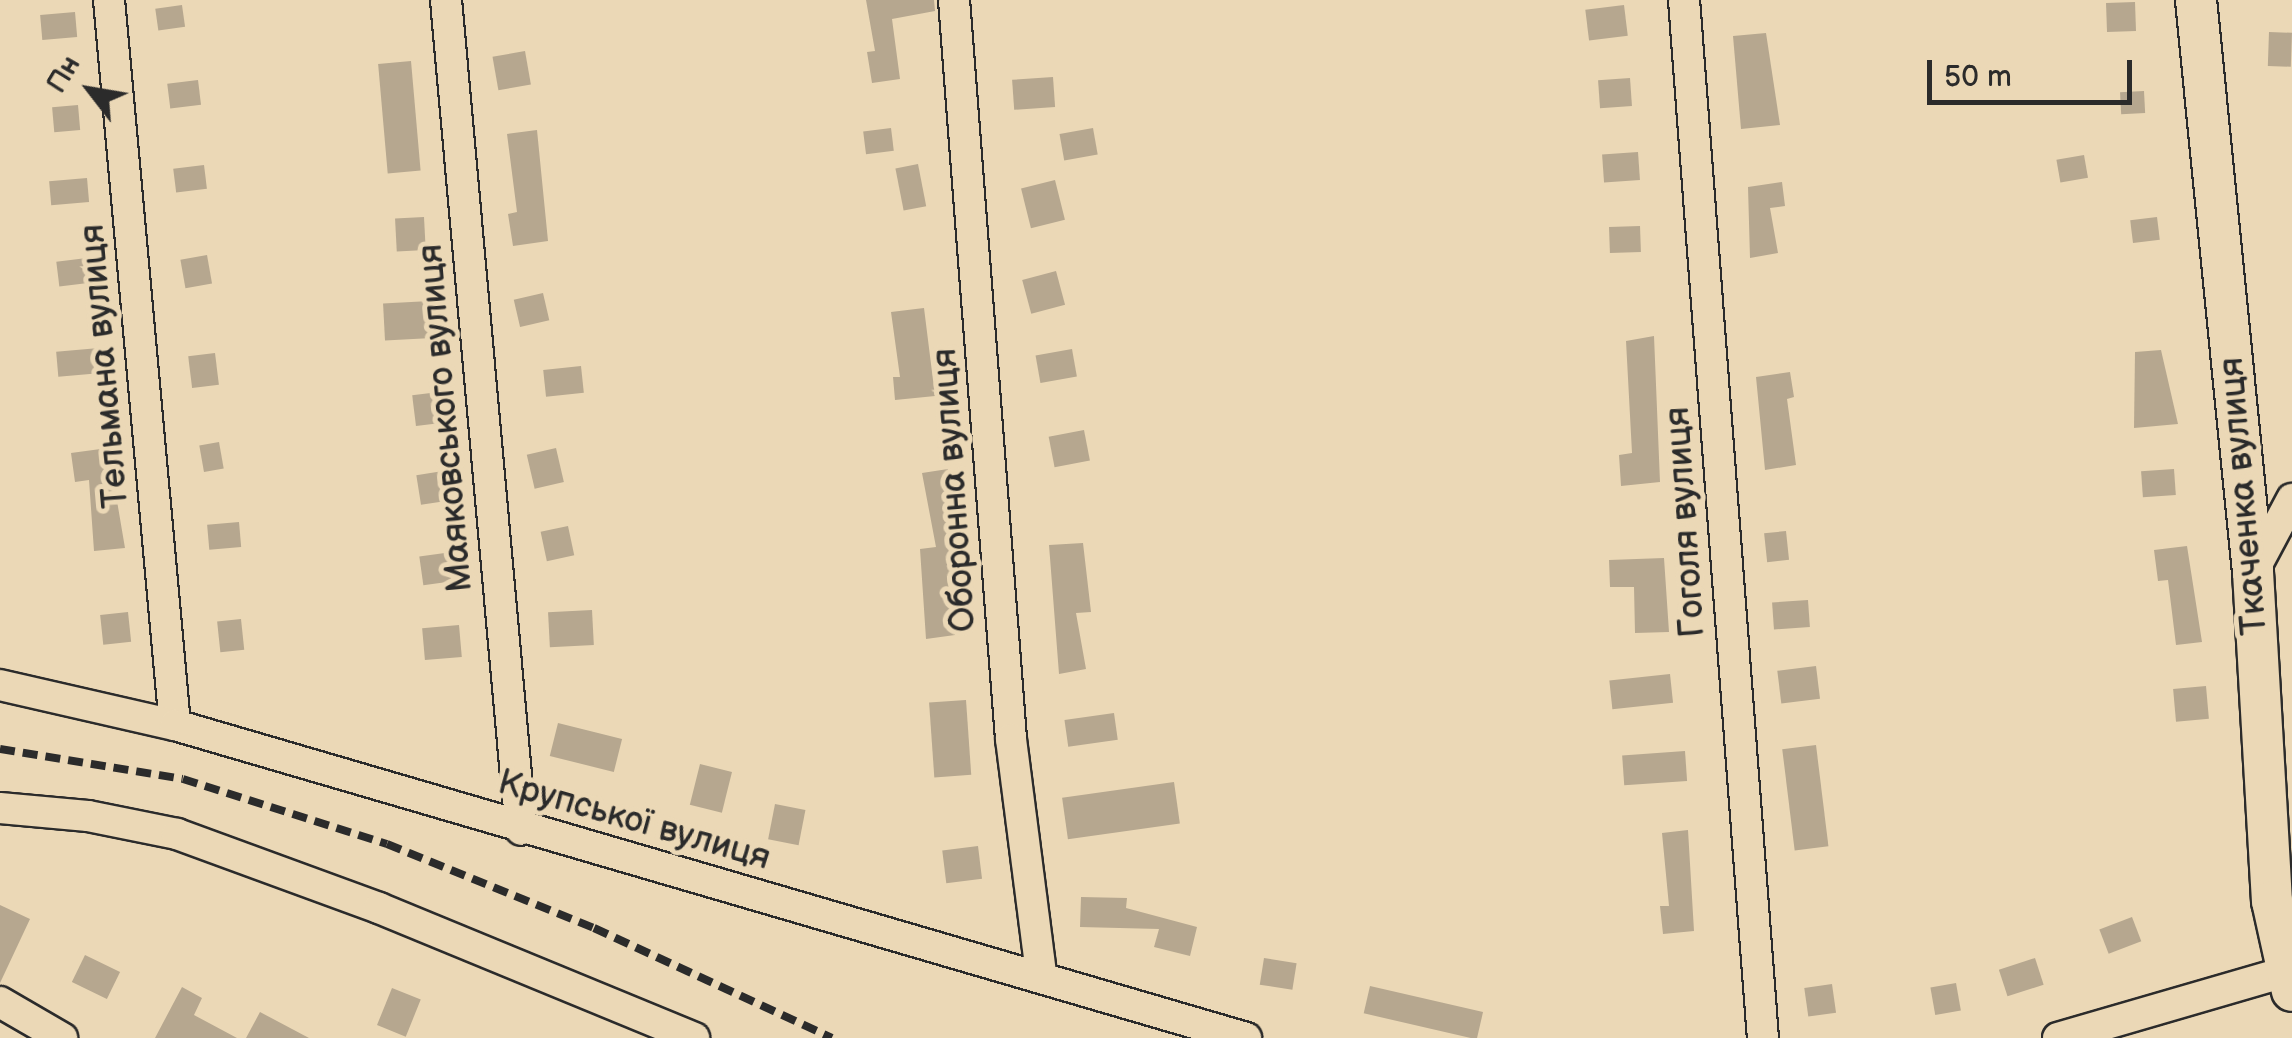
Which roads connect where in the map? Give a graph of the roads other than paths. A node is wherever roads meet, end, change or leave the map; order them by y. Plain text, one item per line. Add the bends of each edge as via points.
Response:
1 (109, 0) edge
2 (446, 0) edge
3 (954, 0) edge
4 (1684, 0) edge
5 (2196, 0) edge
6 (2292, 499) edge
7 (2252, 572) junction
8 (0, 685) edge
9 (175, 724) junction
10 (0, 808) edge
11 (521, 830) junction
12 (2290, 973) edge
13 (1041, 974) junction
14 (0, 1002) edge
15 (62, 1038) edge
16 (694, 1038) edge
17 (1246, 1038) edge
18 (1762, 1038) edge
19 (2058, 1038) edge

1 - 9 street, Тельмана вулиця
2 - 11 street, Маяковського вулиця
3 - 13 street, Оборонна вулиця via 1012,739
4 - 18 street, Гоголя вулиця
5 - 7 main road, Ткаченка вулиця
6 - 7 street
7 - 12 main road, Ткаченка вулиця via 2272,901
8 - 9 street, Крупської вулиця
9 - 11 street, Крупської вулиця
10 - 16 street via 176,834 379,908
11 - 13 street, Крупської вулиця
12 - 19 street
13 - 17 street, Крупської вулиця
14 - 15 street

